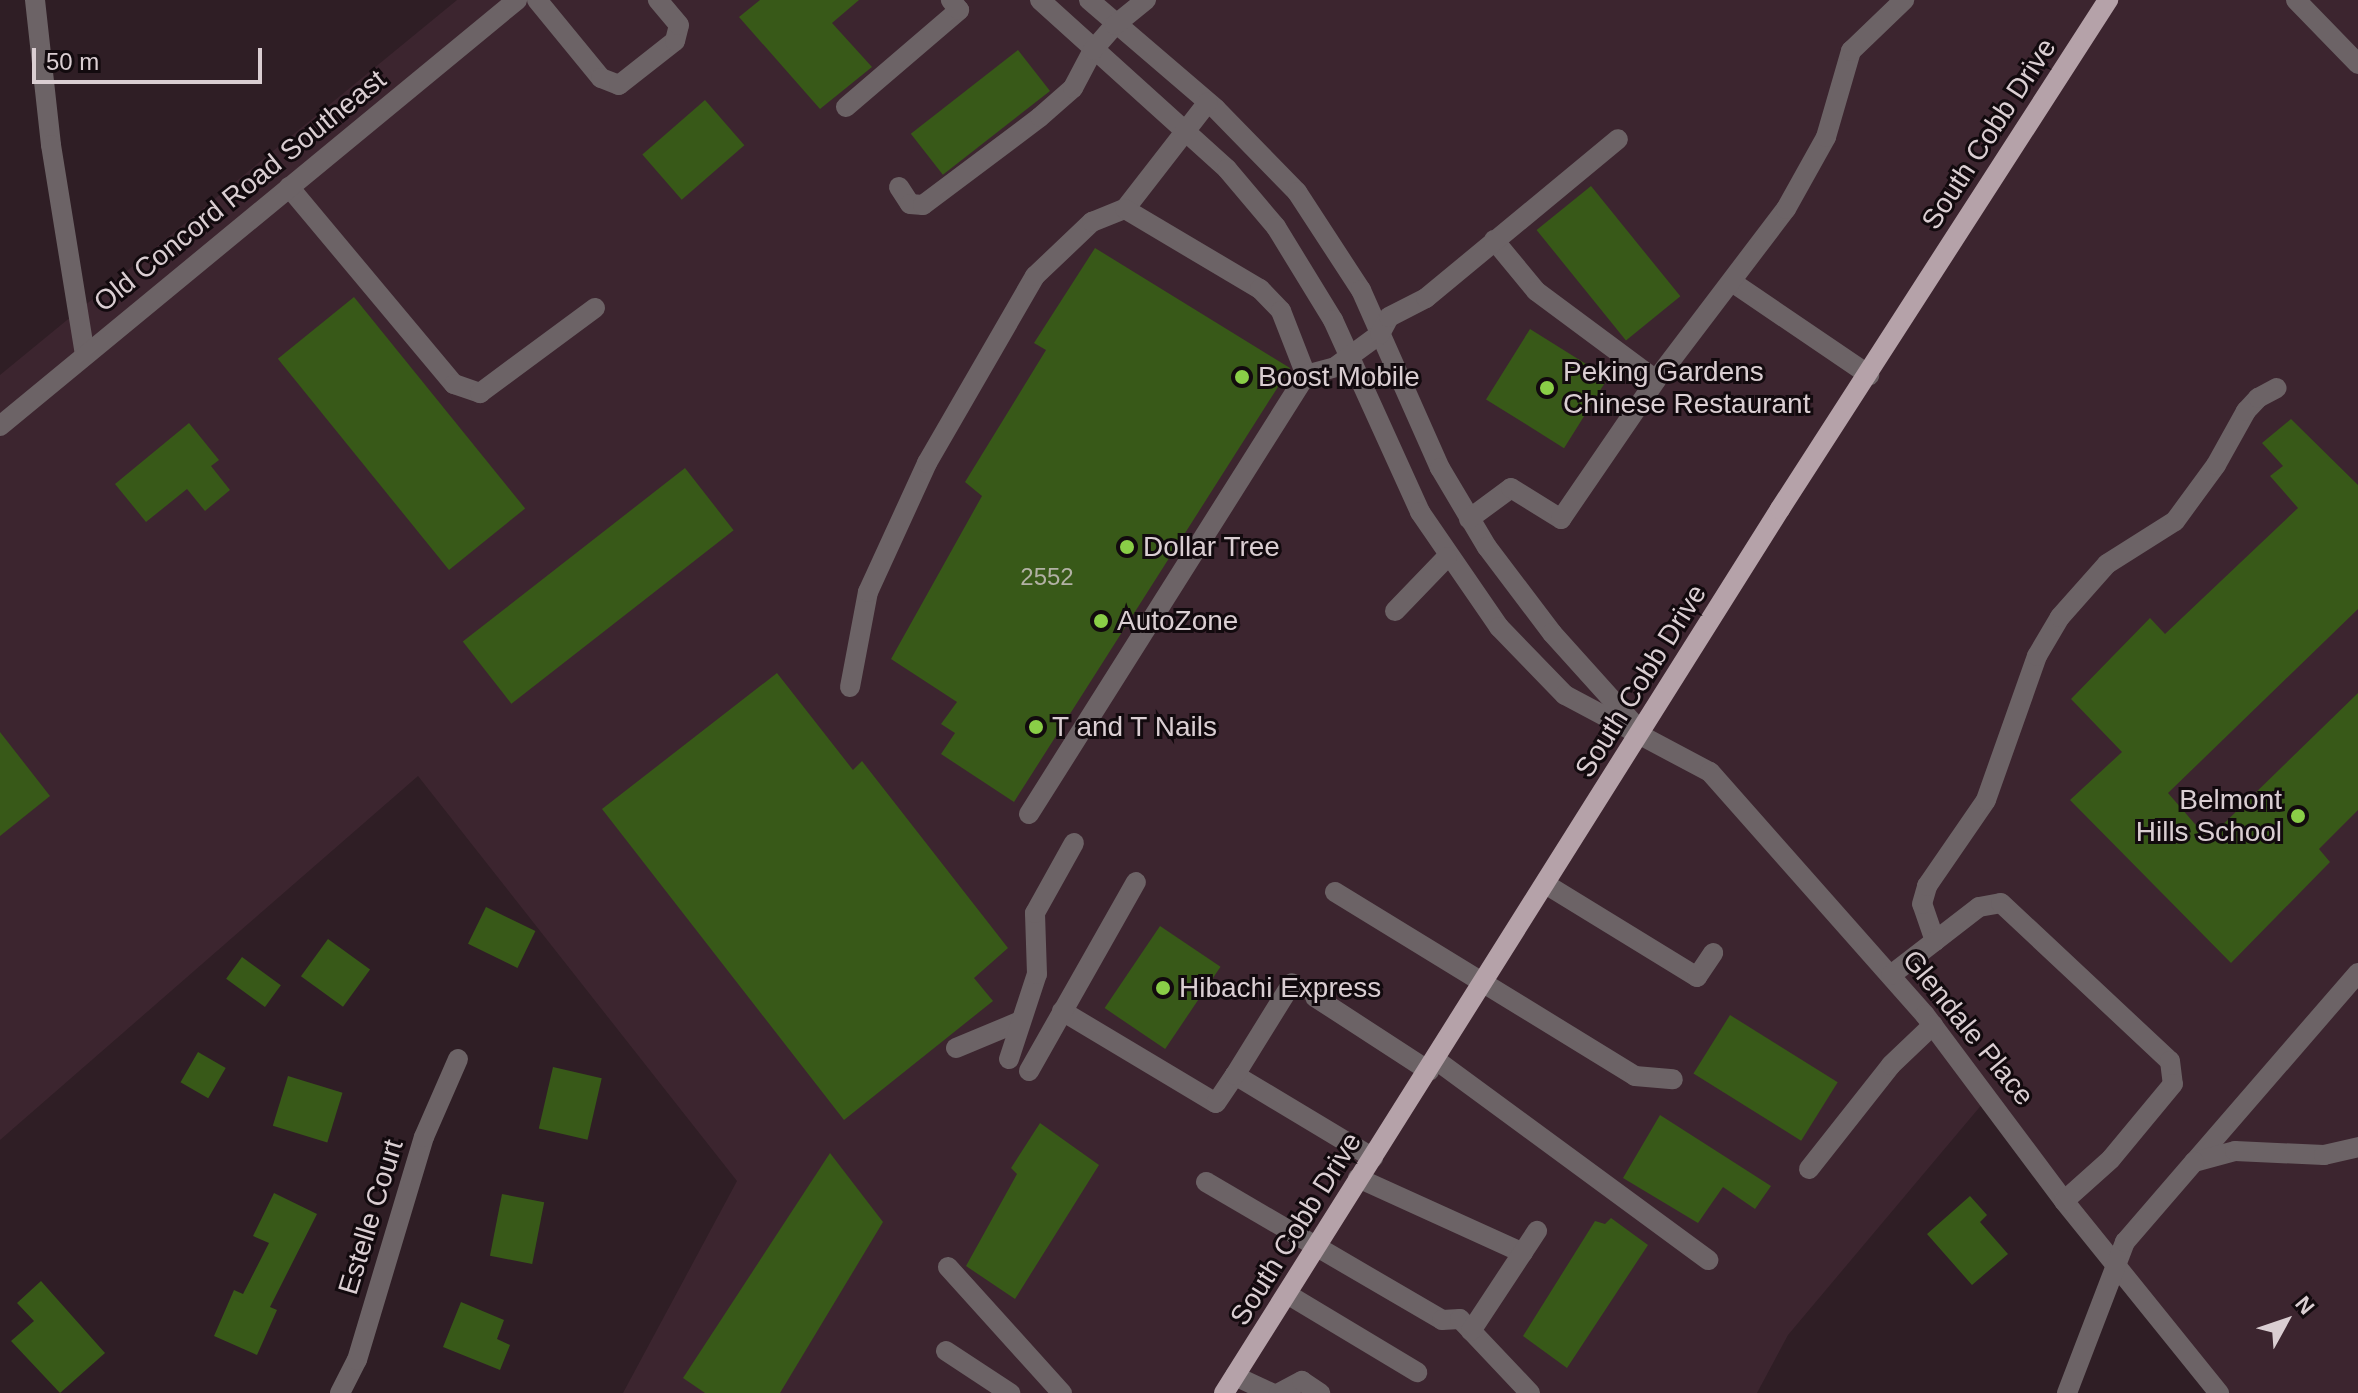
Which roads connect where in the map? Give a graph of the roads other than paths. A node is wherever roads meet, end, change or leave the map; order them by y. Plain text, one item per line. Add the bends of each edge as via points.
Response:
1 (35, 0) edge
2 (517, 0) edge
3 (537, 0) edge
4 (658, 0) edge
5 (951, 0) edge
6 (1040, 0) edge
7 (1089, 0) edge
8 (1146, 0) edge
9 (1904, 0) edge
10 (2108, 0) edge
11 (2296, 0) edge
12 (1115, 25) junction
13 (1093, 50) junction
14 (2358, 64) edge
15 (1208, 102) junction
16 (846, 107) dead end
17 (1186, 133) junction
18 (1618, 139) dead end
19 (289, 187) junction
20 (899, 187) dead end
21 (1125, 209) junction
22 (1494, 240) junction
23 (1732, 282) junction
24 (595, 308) dead end
25 (1380, 334) junction
26 (85, 354) junction
27 (1348, 354) junction
28 (1306, 375) junction
29 (1869, 375) junction
30 (1656, 380) junction
31 (2277, 388) dead end
32 (0, 426) edge
33 (1469, 519) junction
34 (1447, 557) junction
35 (1395, 611) dead end
36 (850, 687) dead end
37 (1641, 731) junction
38 (1029, 814) dead end
39 (1074, 843) dead end
40 (1136, 882) dead end
41 (1547, 885) junction
42 (1335, 892) dead end
43 (1935, 941) junction
44 (1713, 953) dead end
45 (2358, 973) edge
46 (1891, 975) junction
47 (1292, 983) dead end
48 (1484, 984) junction
49 (1315, 997) dead end
50 (1062, 1011) junction
51 (1021, 1021) junction
52 (1933, 1025) junction
53 (956, 1048) dead end
54 (458, 1059) dead end
55 (1009, 1059) dead end
56 (1433, 1065) junction
57 (1029, 1071) dead end
58 (1235, 1075) junction
59 (1673, 1079) dead end
60 (2358, 1147) edge
61 (1373, 1158) junction
62 (2194, 1162) junction
63 (1809, 1169) dead end
64 (1358, 1178) junction
65 (1206, 1182) dead end
66 (2064, 1201) junction
67 (1537, 1231) dead end
68 (1317, 1248) junction
69 (1523, 1253) junction
70 (1708, 1260) dead end
71 (948, 1267) dead end
72 (2118, 1267) junction
73 (1287, 1294) junction
74 (1471, 1331) junction
75 (946, 1351) dead end
76 (1417, 1372) dead end
77 (1230, 1385) edge
78 (340, 1393) edge
79 (1010, 1393) edge
80 (1062, 1393) edge
81 (1271, 1393) edge
82 (1279, 1393) edge
83 (1320, 1393) edge
84 (1530, 1393) edge
85 (2067, 1393) edge
86 (2219, 1393) edge

1 - 26 street via 51,145
2 - 19 street, Old Concord Road Southeast
3 - 4 street via 601,78 619,85 675,41 679,25
5 - 16 street via 959,10
6 - 13 street
7 - 12 street
8 - 12 street
9 - 23 street via 1851,51 1819,152 1786,209
10 - 29 main road, South Cobb Drive
11 - 14 street
12 - 13 street
12 - 15 street
13 - 17 street
13 - 20 street via 1073,88 923,205 910,204
15 - 17 street
15 - 25 street via 1297,192 1340,254
17 - 21 street
17 - 27 street via 1227,169 1276,227 1315,286
18 - 22 street
19 - 24 street via 454,384 480,393
19 - 26 street, Old Concord Road Southeast
21 - 28 street via 1260,289 1281,311
21 - 36 street via 1092,222 1035,276 950,423 868,592
22 - 25 street via 1426,298 1389,317
22 - 30 street via 1536,291
23 - 29 street
23 - 30 street
25 - 27 street
25 - 33 street via 1440,468
26 - 32 street, Old Concord Road Southeast
27 - 28 street via 1335,367
27 - 34 street via 1403,480
28 - 38 street
29 - 37 main road, South Cobb Drive
30 - 33 street via 1561,519 1511,488
31 - 43 street via 2246,411 2175,521 2107,564 2060,617 2037,656 1986,800 1927,886 1922,904
33 - 37 street via 1552,633
34 - 35 street
34 - 37 street via 1499,627 1565,695
37 - 41 main road, South Cobb Drive
37 - 46 street, Glendale Place via 1710,772 1775,856
39 - 51 street via 1035,913 1037,974
40 - 50 street
41 - 44 street via 1697,977
41 - 48 main road, South Cobb Drive
42 - 48 street
43 - 46 street
43 - 66 street via 1979,907 2001,903 2012,908 2174,1067 2173,1084 2111,1159
45 - 62 street
46 - 52 street, Glendale Place
47 - 58 street
48 - 56 main road, South Cobb Drive
48 - 59 street via 1635,1076
49 - 56 street
50 - 57 street
50 - 58 street via 1216,1103
51 - 53 street
51 - 55 street
52 - 63 street via 1891,1065
52 - 66 street, Glendale Place
54 - 78 street, Estelle Court via 424,1137 357,1360
56 - 61 main road, South Cobb Drive
56 - 70 street
58 - 61 street
60 - 62 street via 2324,1155 2235,1151
61 - 64 main road, South Cobb Drive
62 - 72 street via 2125,1242
64 - 68 main road, South Cobb Drive
64 - 69 street
65 - 68 street
66 - 72 street, Glendale Place
67 - 69 street
68 - 73 main road, South Cobb Drive
68 - 74 street via 1442,1320 1460,1319
69 - 74 street
71 - 80 street
72 - 85 street
72 - 86 street, Glendale Place
73 - 76 street
73 - 77 main road, South Cobb Drive
74 - 84 street
75 - 79 street
77 - 81 street
82 - 83 street via 1302,1381

